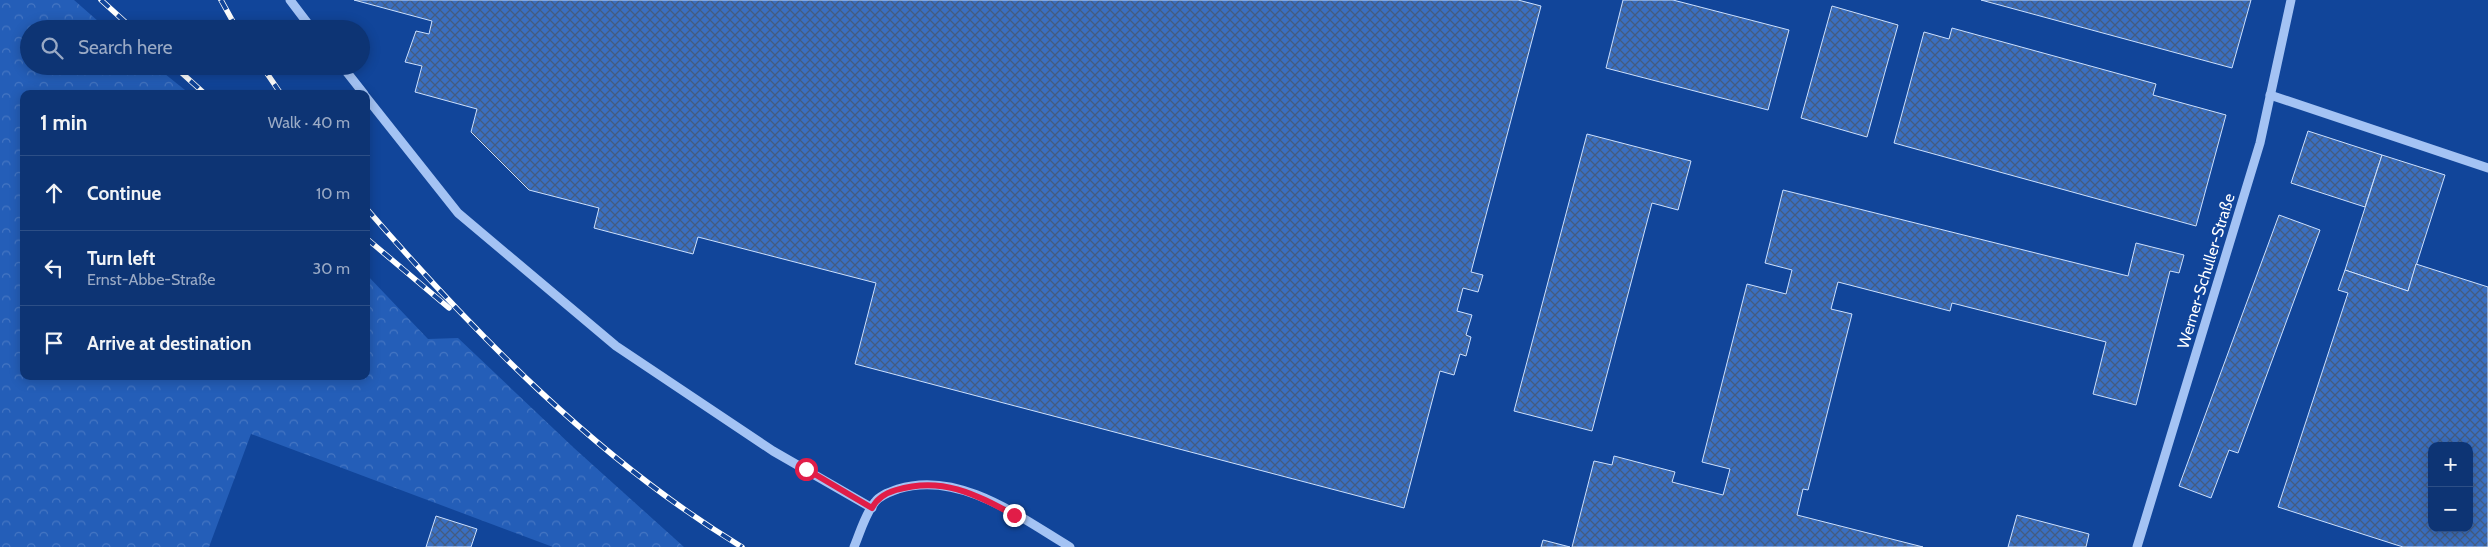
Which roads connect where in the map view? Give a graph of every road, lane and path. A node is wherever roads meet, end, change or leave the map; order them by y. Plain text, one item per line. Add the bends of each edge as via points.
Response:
1 (290, 0) edge
2 (2291, 0) edge
3 (305, 20) edge
4 (349, 75) edge
5 (361, 90) edge
6 (2270, 95) junction
7 (370, 102) edge
8 (2488, 168) edge
9 (872, 508) junction
10 (854, 547) edge
11 (1070, 547) edge
12 (2137, 547) edge

1 - 3 street
2 - 6 street, Werner-Schuller-Straße
4 - 5 street
6 - 8 street
6 - 12 street, Werner-Schuller-Straße via 2258,152
7 - 9 street via 458,213 616,346 773,450
9 - 10 street
9 - 11 street via 875,501 889,492 912,485 942,484 980,496

